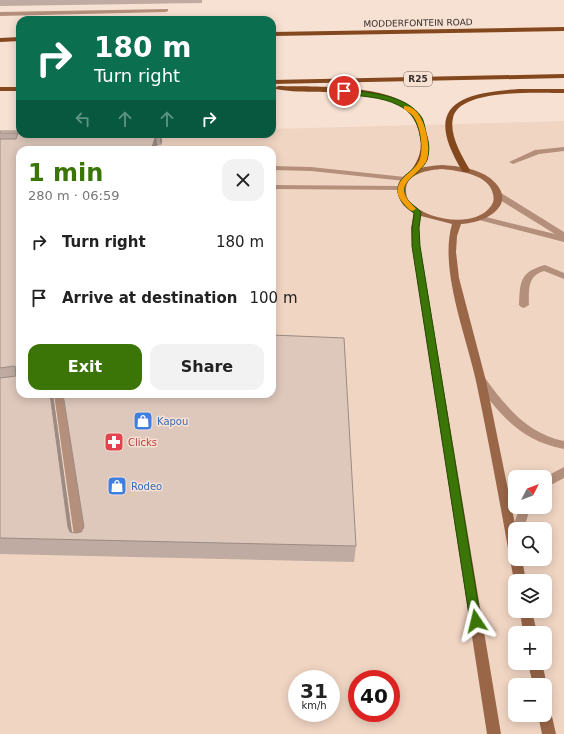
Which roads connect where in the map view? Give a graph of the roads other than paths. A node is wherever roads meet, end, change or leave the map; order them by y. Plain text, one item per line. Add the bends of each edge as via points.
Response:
1 (166, 10) dead end
2 (0, 14) edge
3 (564, 30) edge
4 (276, 34) edge
5 (16, 39) edge
6 (0, 40) edge
7 (564, 76) edge
8 (276, 82) edge
9 (276, 88) edge
10 (0, 89) edge
11 (16, 89) edge
12 (564, 91) edge
13 (564, 150) edge
14 (513, 162) dead end
15 (276, 168) edge
16 (466, 170) junction
17 (414, 172) junction
18 (405, 179) junction
19 (276, 187) edge
20 (401, 188) junction
21 (498, 195) junction
22 (418, 212) junction
23 (482, 218) junction
24 (458, 222) junction
25 (564, 237) edge
26 (564, 276) edge
27 (524, 305) dead end
28 (480, 381) junction
29 (60, 398) edge
30 (564, 445) edge
31 (564, 472) edge
32 (552, 478) edge
33 (509, 522) edge
34 (81, 543) edge
35 (547, 722) edge
36 (494, 734) edge
37 (549, 734) edge

1 - 2 street
3 - 4 main road, MODDERFONTEIN ROAD
5 - 6 main road
7 - 8 main road, R25
9 - 17 main road via 359,92 380,96 400,104 413,112 419,120 426,149 423,162
10 - 11 main road
12 - 16 main road via 481,95 458,105 451,112 450,129
13 - 14 street via 538,152
15 - 18 street via 311,169
16 - 17 street via 442,167
16 - 21 street via 494,186
17 - 18 street
18 - 20 street
19 - 20 street
20 - 22 street via 402,198 409,207
21 - 23 street via 497,204 492,212
21 - 25 street
22 - 24 street via 437,220
22 - 36 street via 415,228 416,246
23 - 24 street
23 - 25 street
24 - 28 street via 453,236 452,252 455,278
26 - 27 street via 545,268 529,274 526,279
28 - 30 street via 510,418 541,439
28 - 33 street
29 - 34 street
31 - 32 street
35 - 37 street

